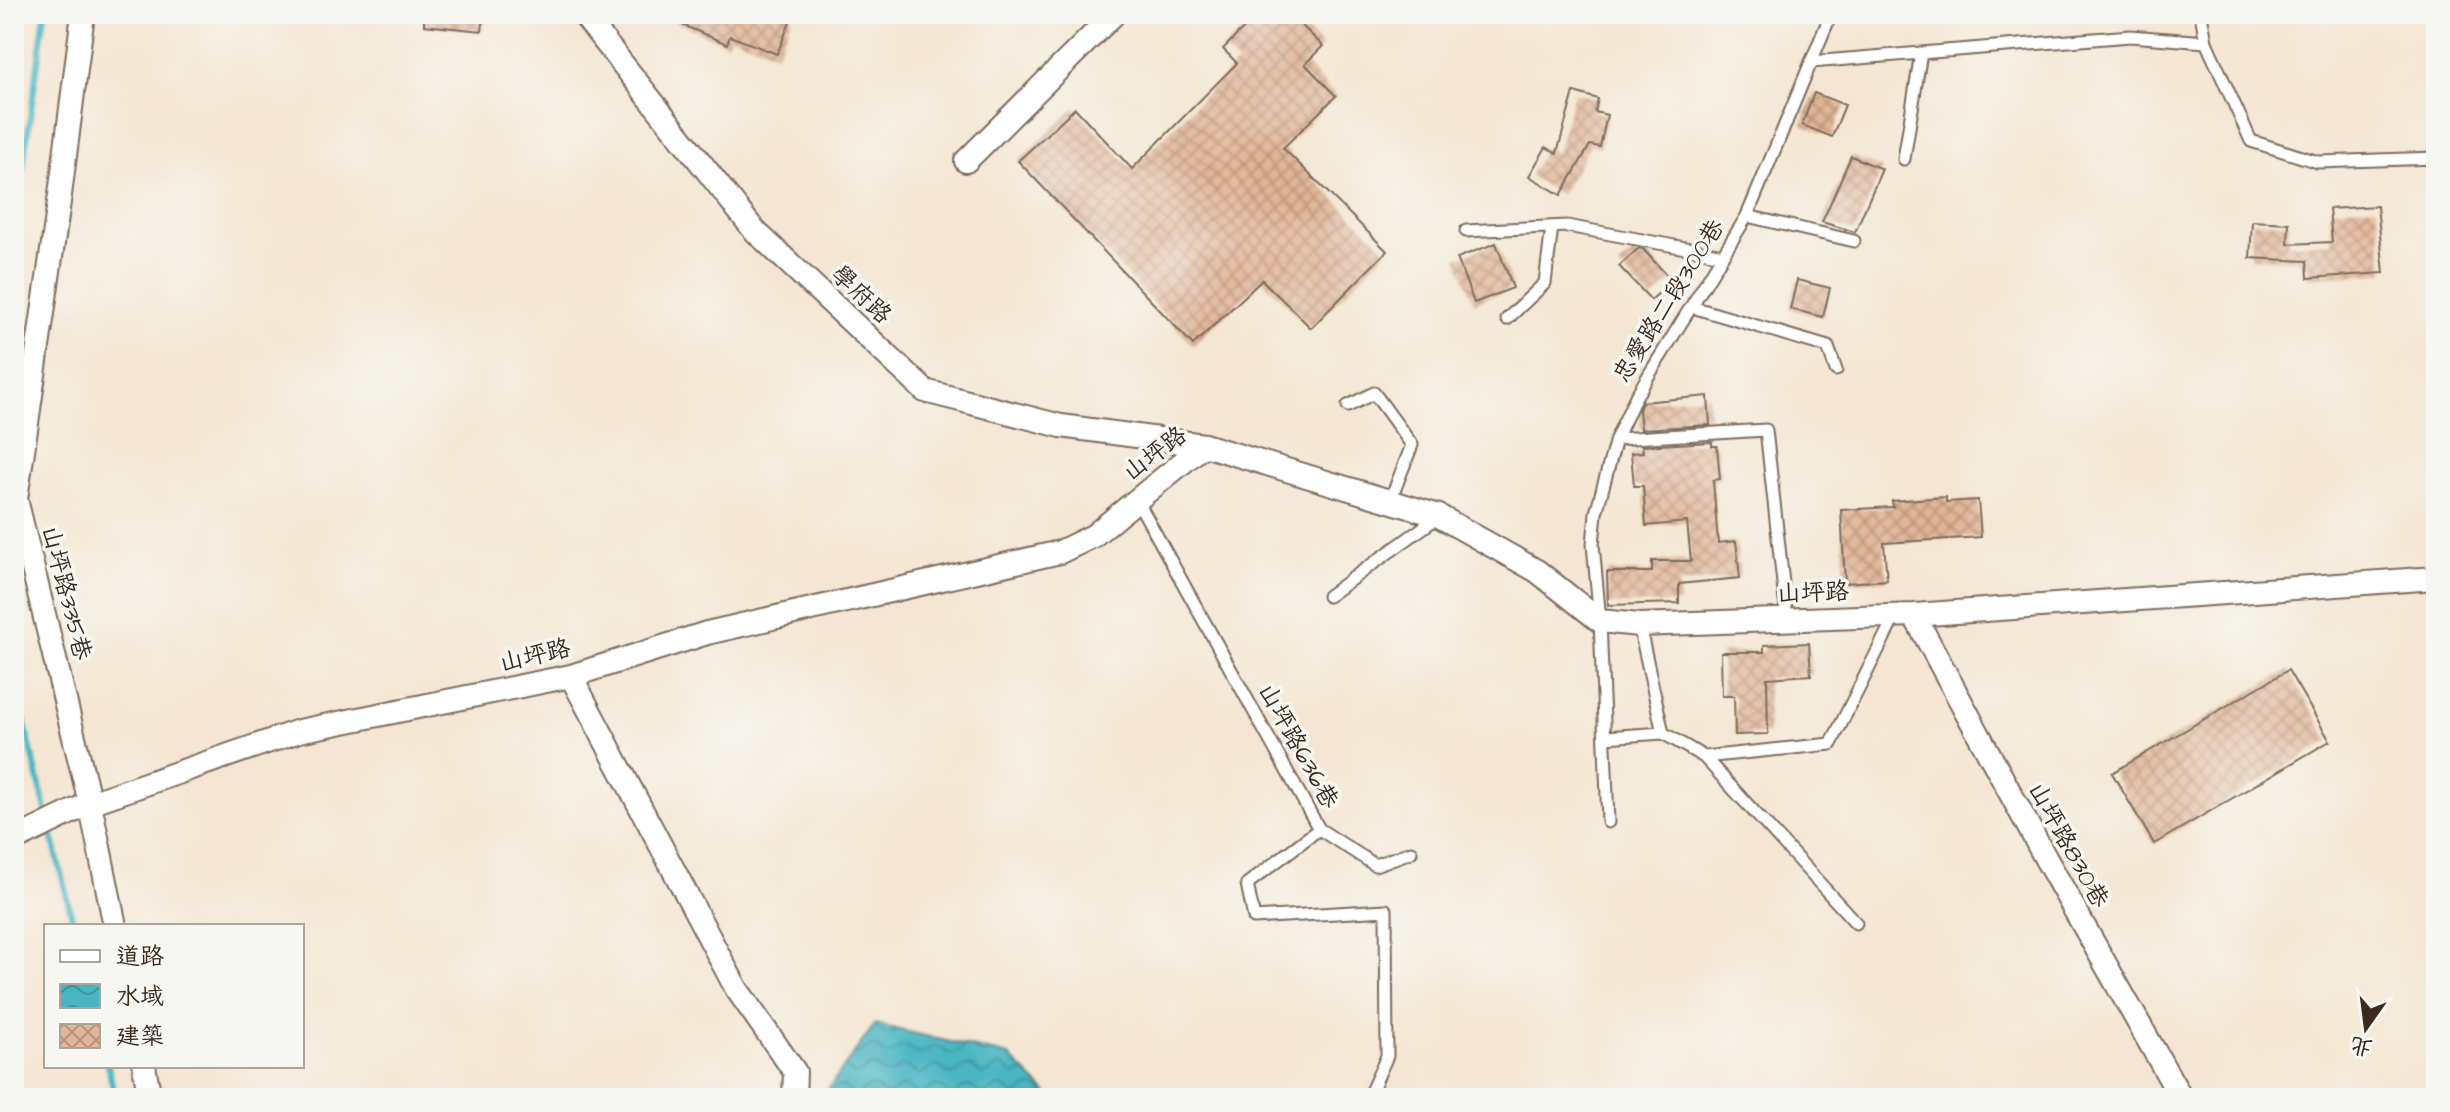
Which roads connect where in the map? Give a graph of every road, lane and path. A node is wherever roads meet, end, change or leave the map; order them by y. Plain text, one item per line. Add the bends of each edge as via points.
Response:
1 (83, 14) edge
2 (583, 14) edge
3 (1114, 14) edge
4 (1831, 14) edge
5 (2201, 14) edge
6 (2206, 42) junction
7 (1921, 53) junction
8 (1811, 62) junction
9 (2436, 158) edge
10 (1904, 159) dead end
11 (966, 161) dead end
12 (1747, 216) junction
13 (1552, 227) junction
14 (1466, 231) dead end
15 (1854, 241) dead end
16 (1723, 255) junction
17 (1692, 307) junction
18 (1507, 319) dead end
19 (1836, 370) dead end
20 (1348, 406) dead end
21 (1616, 439) junction
22 (1204, 445) junction
23 (1137, 500) junction
24 (1390, 501) junction
25 (1439, 516) junction
26 (2436, 578) edge
27 (1328, 596) dead end
28 (1905, 615) junction
29 (1787, 619) junction
30 (1600, 621) junction
31 (1639, 625) junction
32 (571, 676) junction
33 (1663, 733) junction
34 (1605, 737) junction
35 (1704, 757) junction
36 (90, 803) junction
37 (1608, 822) dead end
38 (1319, 829) junction
39 (14, 840) edge
40 (1411, 852) dead end
41 (1856, 923) dead end
42 (115, 924) edge
43 (144, 1068) edge
44 (150, 1098) edge
45 (794, 1098) edge
46 (1368, 1098) edge
47 (2181, 1098) edge

1 - 36 street, 山坪路335巷 via 16,499
2 - 22 street, 學府路 via 754,230 925,391 1061,426
3 - 11 street
4 - 8 lane, 忠愛路二段300巷
5 - 6 lane
6 - 7 lane via 2130,36
6 - 9 lane via 2251,141 2318,162
7 - 8 lane
7 - 10 lane
8 - 12 lane, 忠愛路二段300巷
12 - 15 lane
12 - 16 lane, 忠愛路二段300巷
13 - 14 lane
13 - 16 lane
13 - 18 lane via 1545,283
16 - 17 lane, 忠愛路二段300巷
17 - 19 lane via 1828,347
17 - 21 lane, 忠愛路二段300巷 via 1636,396
20 - 24 lane via 1374,393 1412,445
21 - 29 lane via 1766,430
21 - 30 lane, 忠愛路二段300巷 via 1593,544
22 - 23 street, 山坪路
22 - 24 street, 山坪路
23 - 32 street, 山坪路 via 1093,536 1060,552 707,633
23 - 38 lane, 山坪路636巷
24 - 25 street, 山坪路
25 - 27 lane
25 - 30 street, 山坪路 via 1537,571
26 - 28 street, 山坪路
28 - 29 street, 山坪路
28 - 35 lane via 1831,744
28 - 47 street, 山坪路830巷
29 - 31 street, 山坪路
30 - 31 street, 山坪路
30 - 34 lane, 忠愛路二段300巷
31 - 33 lane
32 - 36 street, 山坪路 via 299,731
32 - 45 street via 736,988 795,1072
33 - 34 lane
33 - 35 lane
34 - 37 lane, 忠愛路二段300巷
35 - 41 lane
36 - 39 street, 山坪路
36 - 42 street, 山坪路335巷
38 - 40 lane via 1375,865
38 - 46 lane, 山坪路636巷 via 1247,884 1254,918 1386,910 1387,1056
43 - 44 street

